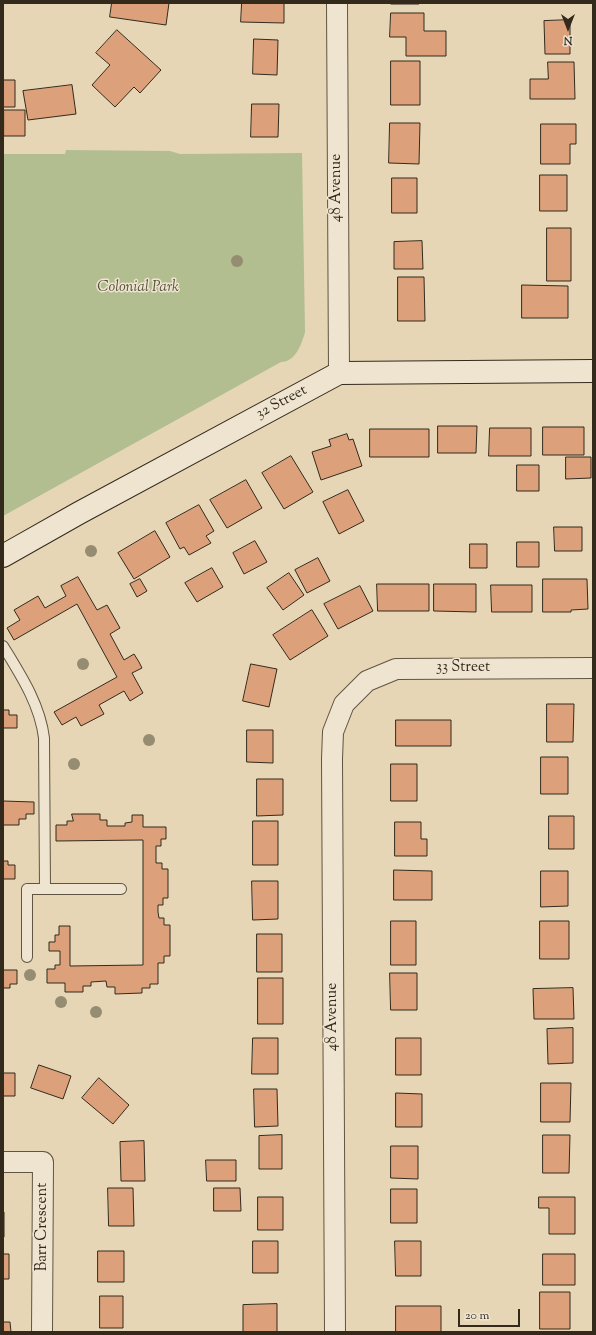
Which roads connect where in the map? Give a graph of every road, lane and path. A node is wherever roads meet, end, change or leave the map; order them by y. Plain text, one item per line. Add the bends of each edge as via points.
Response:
1 (337, 3) edge
2 (593, 371) edge
3 (339, 373) junction
4 (3, 556) edge
5 (3, 646) edge
6 (593, 668) edge
7 (344, 704) joint
8 (45, 889) junction
9 (121, 889) dead end
10 (27, 957) dead end
11 (3, 1162) edge
12 (42, 1332) edge
13 (335, 1332) edge

1 - 3 street, 48 Avenue
2 - 3 street, 32 Street
3 - 4 street, 32 Street
5 - 8 lane via 33,700 43,726
6 - 7 street, 33 Street via 396,669 367,681
7 - 13 street, 48 Avenue via 333,732 332,759
8 - 9 lane
8 - 10 lane via 27,889
11 - 12 street, Barr Crescent via 43,1162

